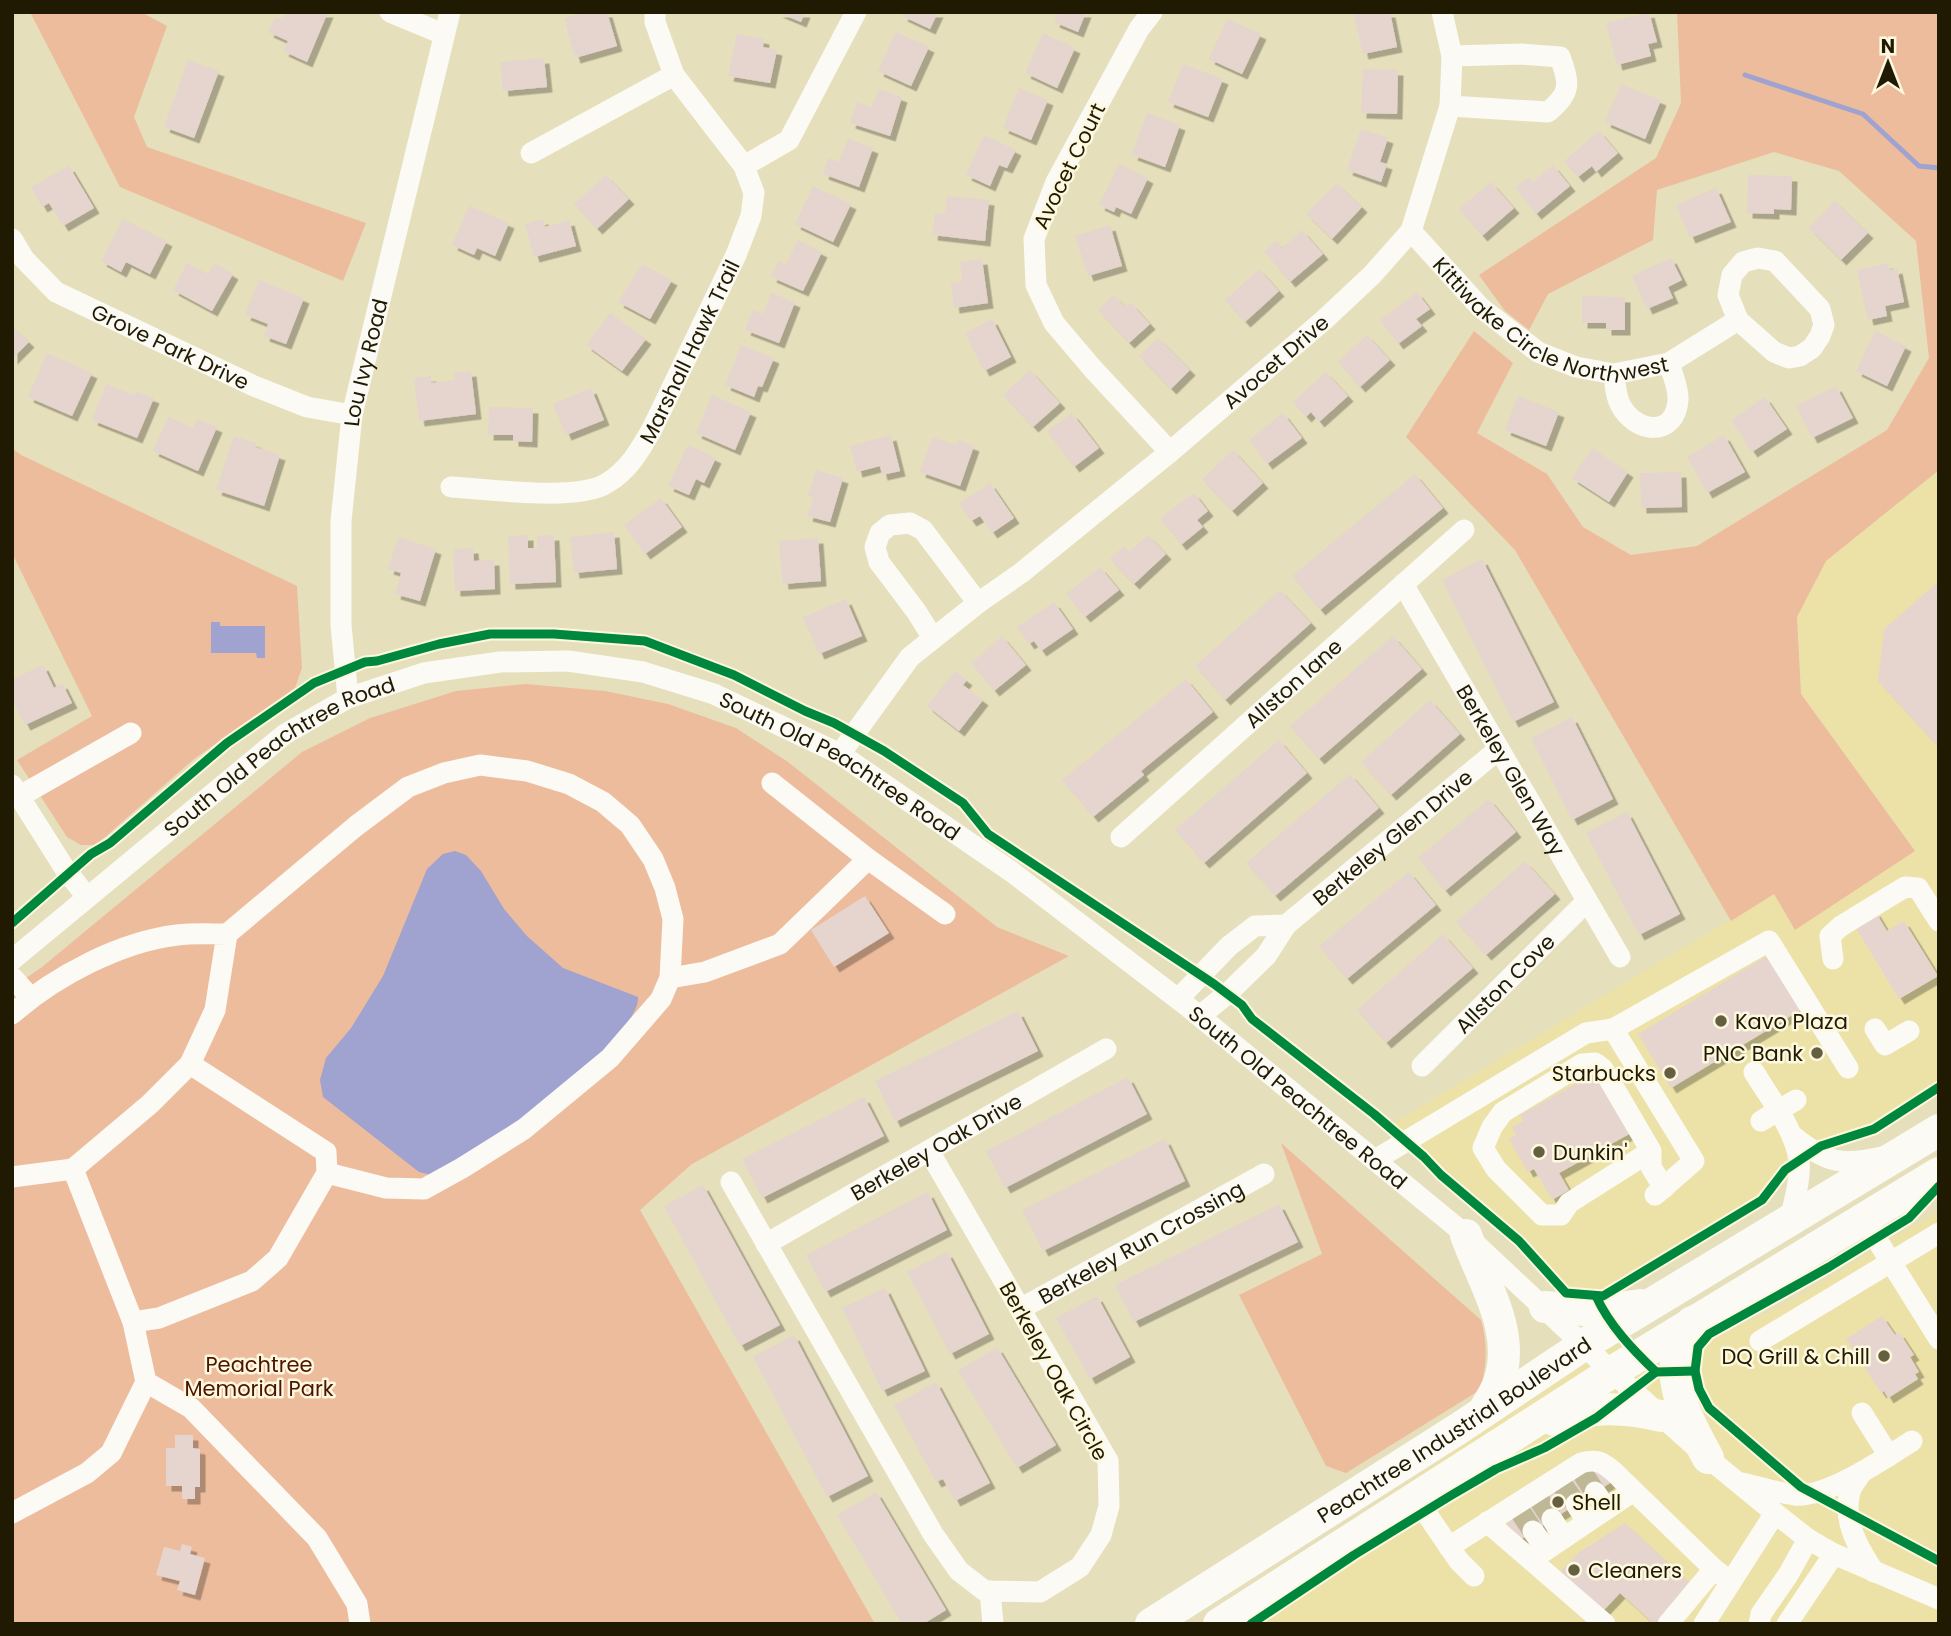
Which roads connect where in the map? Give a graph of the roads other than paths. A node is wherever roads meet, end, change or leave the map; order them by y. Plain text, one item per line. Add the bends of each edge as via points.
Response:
1 (390, 12) edge
2 (450, 12) edge
3 (655, 12) edge
4 (856, 12) edge
5 (1152, 12) edge
6 (1442, 12) edge
7 (443, 34) junction
8 (1452, 56) junction
9 (674, 75) junction
10 (1450, 106) junction
11 (531, 153) dead end
12 (744, 166) junction
13 (1411, 231) junction
14 (12, 239) edge
15 (1738, 320) junction
16 (1669, 363) junction
17 (1614, 374) junction
18 (352, 415) junction
19 (1170, 452) junction
20 (451, 487) dead end
21 (1464, 530) dead end
22 (1403, 584) junction
23 (978, 603) junction
24 (933, 638) junction
25 (348, 698) junction
26 (131, 733) dead end
27 (1499, 749) junction
28 (840, 754) junction
29 (772, 783) dead end
30 (16, 790) edge
31 (1121, 837) dead end
32 (868, 859) junction
33 (87, 897) junction
34 (1587, 901) junction
35 (945, 914) dead end
36 (1939, 921) edge
37 (1286, 925) junction
38 (227, 934) junction
39 (1238, 939) junction
40 (1620, 957) dead end
41 (1833, 959) dead end
42 (12, 960) edge
43 (1260, 962) junction
44 (12, 976) edge
45 (670, 978) junction
46 (31, 998) junction
47 (1178, 999) junction
48 (12, 1014) edge
49 (1200, 1016) junction
50 (1613, 1029) junction
51 (1875, 1029) dead end
52 (1909, 1031) dead end
53 (1106, 1049) dead end
54 (1539, 1061) junction
55 (190, 1064) junction
56 (1422, 1066) dead end
57 (1848, 1068) dead end
58 (1754, 1072) dead end
59 (1552, 1083) junction
60 (1796, 1100) dead end
61 (1769, 1116) junction
62 (1939, 1130) edge
63 (1794, 1137) junction
64 (929, 1151) junction
65 (1900, 1153) junction
66 (1651, 1159) junction
67 (1375, 1160) junction
68 (73, 1169) junction
69 (327, 1173) junction
70 (1939, 1173) edge
71 (1264, 1174) dead end
72 (12, 1177) edge
73 (731, 1182) dead end
74 (1864, 1219) junction
75 (1790, 1220) junction
76 (1939, 1233) edge
77 (1466, 1235) junction
78 (766, 1244) junction
79 (1891, 1261) junction
80 (1665, 1295) junction
81 (1545, 1307) junction
82 (1020, 1309) junction
83 (133, 1321) junction
84 (1692, 1322) junction
85 (1939, 1339) edge
86 (1760, 1340) dead end
87 (1585, 1344) junction
88 (1612, 1372) junction
89 (146, 1382) junction
90 (1483, 1412) junction
91 (1863, 1413) dead end
92 (1661, 1416) junction
93 (1516, 1433) junction
94 (1912, 1441) dead end
95 (1889, 1456) junction
96 (1708, 1458) junction
97 (1862, 1472) junction
98 (1737, 1482) junction
99 (1632, 1492) junction
100 (1415, 1497) junction
101 (1576, 1504) tunnel mouth
102 (12, 1513) edge
103 (1775, 1513) junction
104 (1552, 1519) tunnel mouth
105 (1587, 1522) junction
106 (1478, 1528) junction
107 (1533, 1531) tunnel mouth
108 (1808, 1539) junction
109 (1449, 1547) junction
110 (1547, 1549) junction
111 (1834, 1554) junction
112 (1875, 1574) junction
113 (1722, 1575) junction
114 (1474, 1576) dead end
115 (999, 1591) junction
116 (1939, 1599) edge
117 (359, 1623) edge
118 (993, 1624) edge
119 (1008, 1624) edge
120 (1151, 1624) edge
121 (1219, 1624) edge
122 (1605, 1624) edge
123 (1668, 1624) edge
124 (1704, 1624) edge
125 (1759, 1624) edge
126 (1787, 1624) edge

1 - 7 street
2 - 7 street, Lou Ivy Road
3 - 9 street, Marshall Hawk Trail
4 - 12 street via 789,140
5 - 19 street, Avocet Court via 1056,183 1034,239 1036,285 1054,323
6 - 8 street, Avocet Drive
7 - 18 street, Lou Ivy Road
8 - 10 street, Avocet Drive
8 - 10 street via 1560,57 1568,80 1562,100 1548,112
9 - 11 street
9 - 12 street, Marshall Hawk Trail
10 - 13 street, Avocet Drive
12 - 20 street, Marshall Hawk Trail via 754,193 746,229 652,429 625,469 607,484 574,494
13 - 17 street, Kittiwake Circle Northwest via 1480,307 1538,352 1576,367
13 - 19 street, Avocet Drive via 1324,320
14 - 18 street, Grove Park Drive via 24,259 56,292 254,386 307,407
15 - 15 street via 1774,352 1789,358 1812,348 1824,325 1820,309 1775,261 1759,258 1743,262 1732,275 1728,295
15 - 16 street, Kittiwake Circle Northwest
16 - 17 street, Kittiwake Circle Northwest
16 - 17 street via 1677,410 1661,427 1641,425 1629,417 1619,404
18 - 25 street, Lou Ivy Road via 341,521 342,662
19 - 23 street, Avocet Drive
21 - 22 street, Allston lane
22 - 27 street, Berkeley Glen Way
22 - 31 street, Allston lane
23 - 24 street, Avocet Drive
23 - 24 street via 923,530 910,523 890,525 880,533 875,547 879,562
24 - 28 street, Avocet Drive via 910,657
25 - 28 street, South Old Peachtree Road via 424,673 500,662 568,661 643,672 714,694
25 - 33 street, South Old Peachtree Road via 285,734
26 - 30 street
27 - 34 street, Berkeley Glen Way
27 - 37 street, Berkeley Glen Drive
28 - 47 street, South Old Peachtree Road via 1012,872
29 - 32 street
30 - 33 street
32 - 35 street
32 - 45 street via 780,944 705,972
33 - 42 street, South Old Peachtree Road
34 - 40 street, Berkeley Glen Way
34 - 56 street, Allston Cove
36 - 41 street via 1918,888 1905,887 1830,936
37 - 39 street via 1255,926
37 - 43 street, Berkeley Glen Drive
38 - 45 street via 408,787 480,765 527,771 569,784 603,802 630,825 653,859 665,888 673,919
38 - 46 street via 177,935 119,951
38 - 55 street via 215,1010
39 - 43 street
39 - 47 street
43 - 49 street, Berkeley Glen Drive
44 - 46 street
45 - 69 street via 661,999 610,1058 524,1129 462,1168 424,1189 386,1188
46 - 48 street
47 - 49 street, South Old Peachtree Road
49 - 67 street, South Old Peachtree Road
50 - 54 street via 1586,1033
50 - 57 street via 1769,941
50 - 66 street via 1694,1161 1660,1191
51 - 52 street via 1885,1045
53 - 64 street, Berkeley Oak Drive
54 - 59 street
54 - 67 street
55 - 68 street
55 - 69 street via 326,1152
58 - 61 street
59 - 66 street via 1582,1064 1595,1063 1604,1069
59 - 66 street via 1503,1112 1483,1148 1496,1169 1542,1215 1561,1215 1569,1203
60 - 61 street
61 - 63 street
62 - 65 highway, Peachtree Industrial Boulevard
63 - 65 street via 1819,1155 1853,1163
63 - 75 street via 1798,1183
64 - 78 street, Berkeley Oak Drive
64 - 82 street, Berkeley Oak Circle
65 - 75 highway, Peachtree Industrial Boulevard
67 - 77 street, South Old Peachtree Road
68 - 72 street
68 - 83 street
69 - 83 street via 278,1258 252,1281 159,1318
70 - 74 highway, Peachtree Industrial Boulevard
71 - 82 street, Berkeley Run Crossing
73 - 78 street
74 - 79 street
74 - 84 highway, Peachtree Industrial Boulevard
75 - 80 highway, Peachtree Industrial Boulevard
76 - 79 street
77 - 81 street, South Old Peachtree Road
77 - 90 highway via 1498,1312 1505,1347 1499,1381
78 - 115 street via 933,1534 959,1571 985,1591
79 - 85 street
79 - 86 street
80 - 81 highway via 1640,1305 1597,1311
80 - 87 highway, Peachtree Industrial Boulevard
81 - 87 street, South Old Peachtree Road
82 - 115 street, Berkeley Oak Circle via 1108,1461 1109,1506 1101,1535 1080,1567 1040,1592
83 - 89 street
84 - 88 highway, Peachtree Industrial Boulevard
84 - 96 highway via 1678,1349 1676,1385
87 - 88 street, South Old Peachtree Road
87 - 90 highway, Peachtree Industrial Boulevard
88 - 92 street, South Old Peachtree Road
88 - 93 highway, Peachtree Industrial Boulevard
89 - 102 street via 111,1453 87,1473
89 - 117 street via 191,1408 317,1538 357,1604
90 - 120 highway, Peachtree Industrial Boulevard
91 - 95 street
92 - 93 highway via 1601,1408
92 - 96 street, South Old Peachtree Road
93 - 100 highway, Peachtree Industrial Boulevard
94 - 95 street
95 - 97 street
96 - 98 street, South Old Peachtree Road
97 - 98 street via 1798,1495
97 - 112 street via 1850,1491 1849,1512 1855,1545
98 - 103 street, South Old Peachtree Road
99 - 105 street via 1601,1501
99 - 106 street via 1613,1471 1593,1460 1518,1509
99 - 113 street
100 - 109 street
100 - 121 highway, Peachtree Industrial Boulevard
101 - 105 street
103 - 108 street, South Old Peachtree Road
103 - 113 street
104 - 110 street
105 - 110 street
106 - 109 street
106 - 110 street
107 - 110 street
108 - 111 street, South Old Peachtree Road
108 - 125 street
109 - 114 street
110 - 122 street
111 - 112 street, South Old Peachtree Road
111 - 126 street
112 - 116 street, South Old Peachtree Road
113 - 123 street
113 - 124 street
115 - 118 street
115 - 119 street

